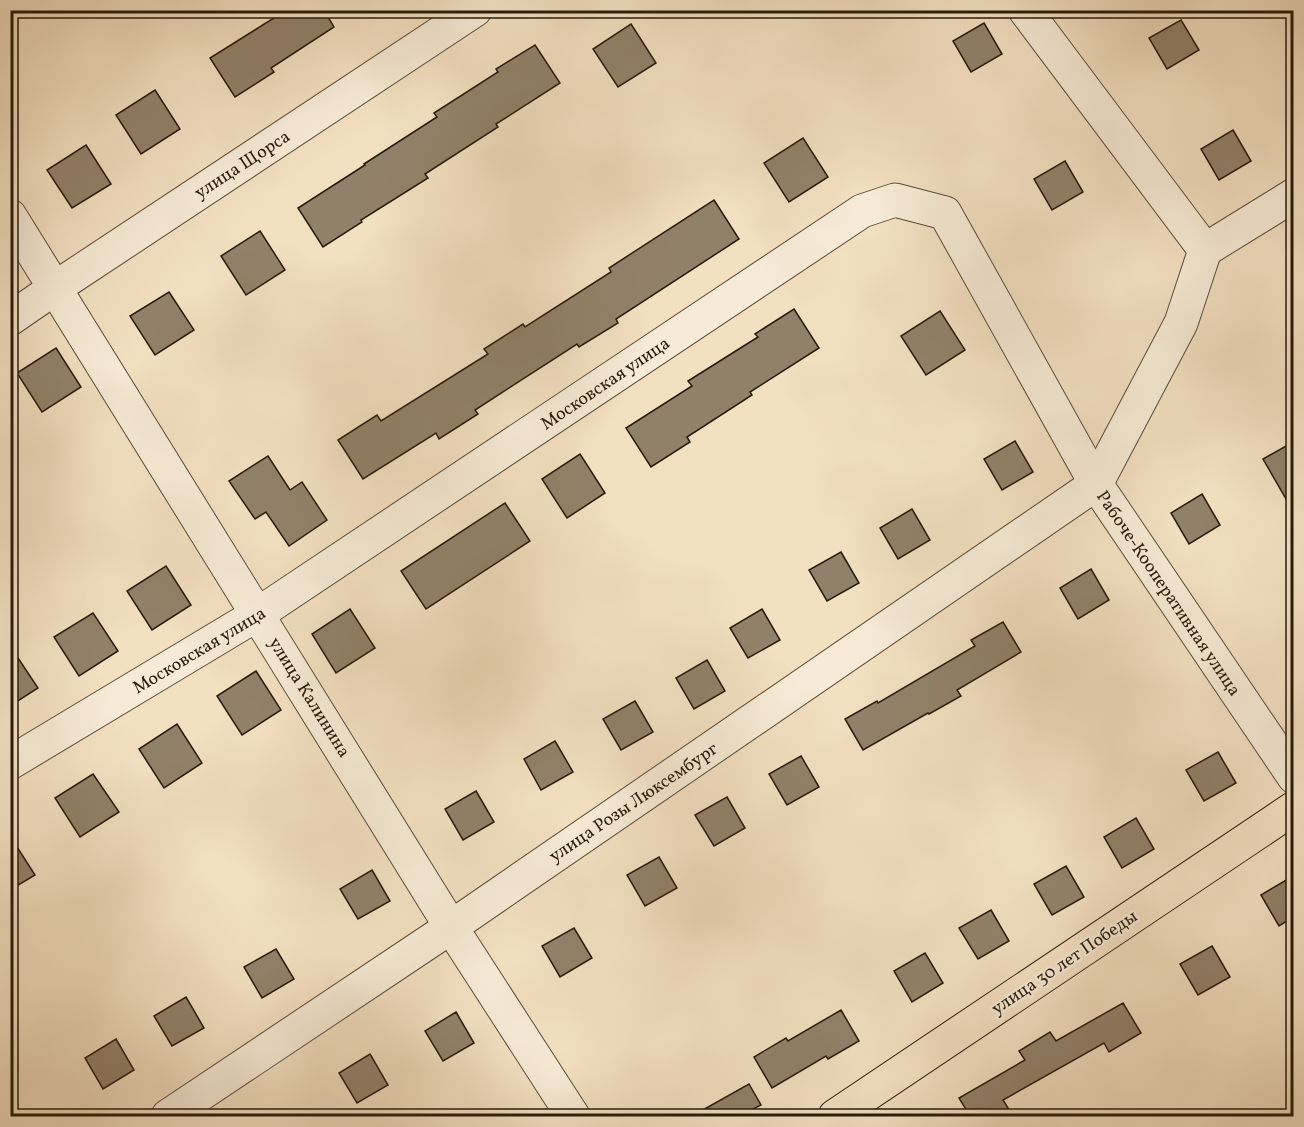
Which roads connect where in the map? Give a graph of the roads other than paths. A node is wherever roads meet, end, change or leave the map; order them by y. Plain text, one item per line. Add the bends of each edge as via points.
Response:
1 (475, 10) edge
2 (1025, 10) edge
3 (1293, 195) edge
4 (10, 216) edge
5 (1206, 249) junction
6 (55, 288) junction
7 (10, 319) edge
8 (1096, 484) junction
9 (258, 614) junction
10 (10, 763) edge
11 (1293, 777) edge
12 (1293, 808) edge
13 (451, 927) junction
14 (168, 1116) edge
15 (573, 1116) edge
16 (835, 1116) edge

1 - 6 street, улица Щорса
2 - 5 street
3 - 5 street
4 - 6 street, улица Калинина
5 - 8 street, Рабоче-Кооперативная улица via 1180,323
6 - 7 street, улица Щорса
6 - 9 street, улица Калинина
8 - 9 street, Московская улица via 945,213 896,200 862,211
8 - 11 street, Рабоче-Кооперативная улица
8 - 13 street, улица Розы Люксембург
9 - 10 street, Московская улица
9 - 13 street, улица Калинина
12 - 16 main road, улица 30 лет Победы
13 - 14 street, улица Розы Люксембург
13 - 15 street, улица Калинина

